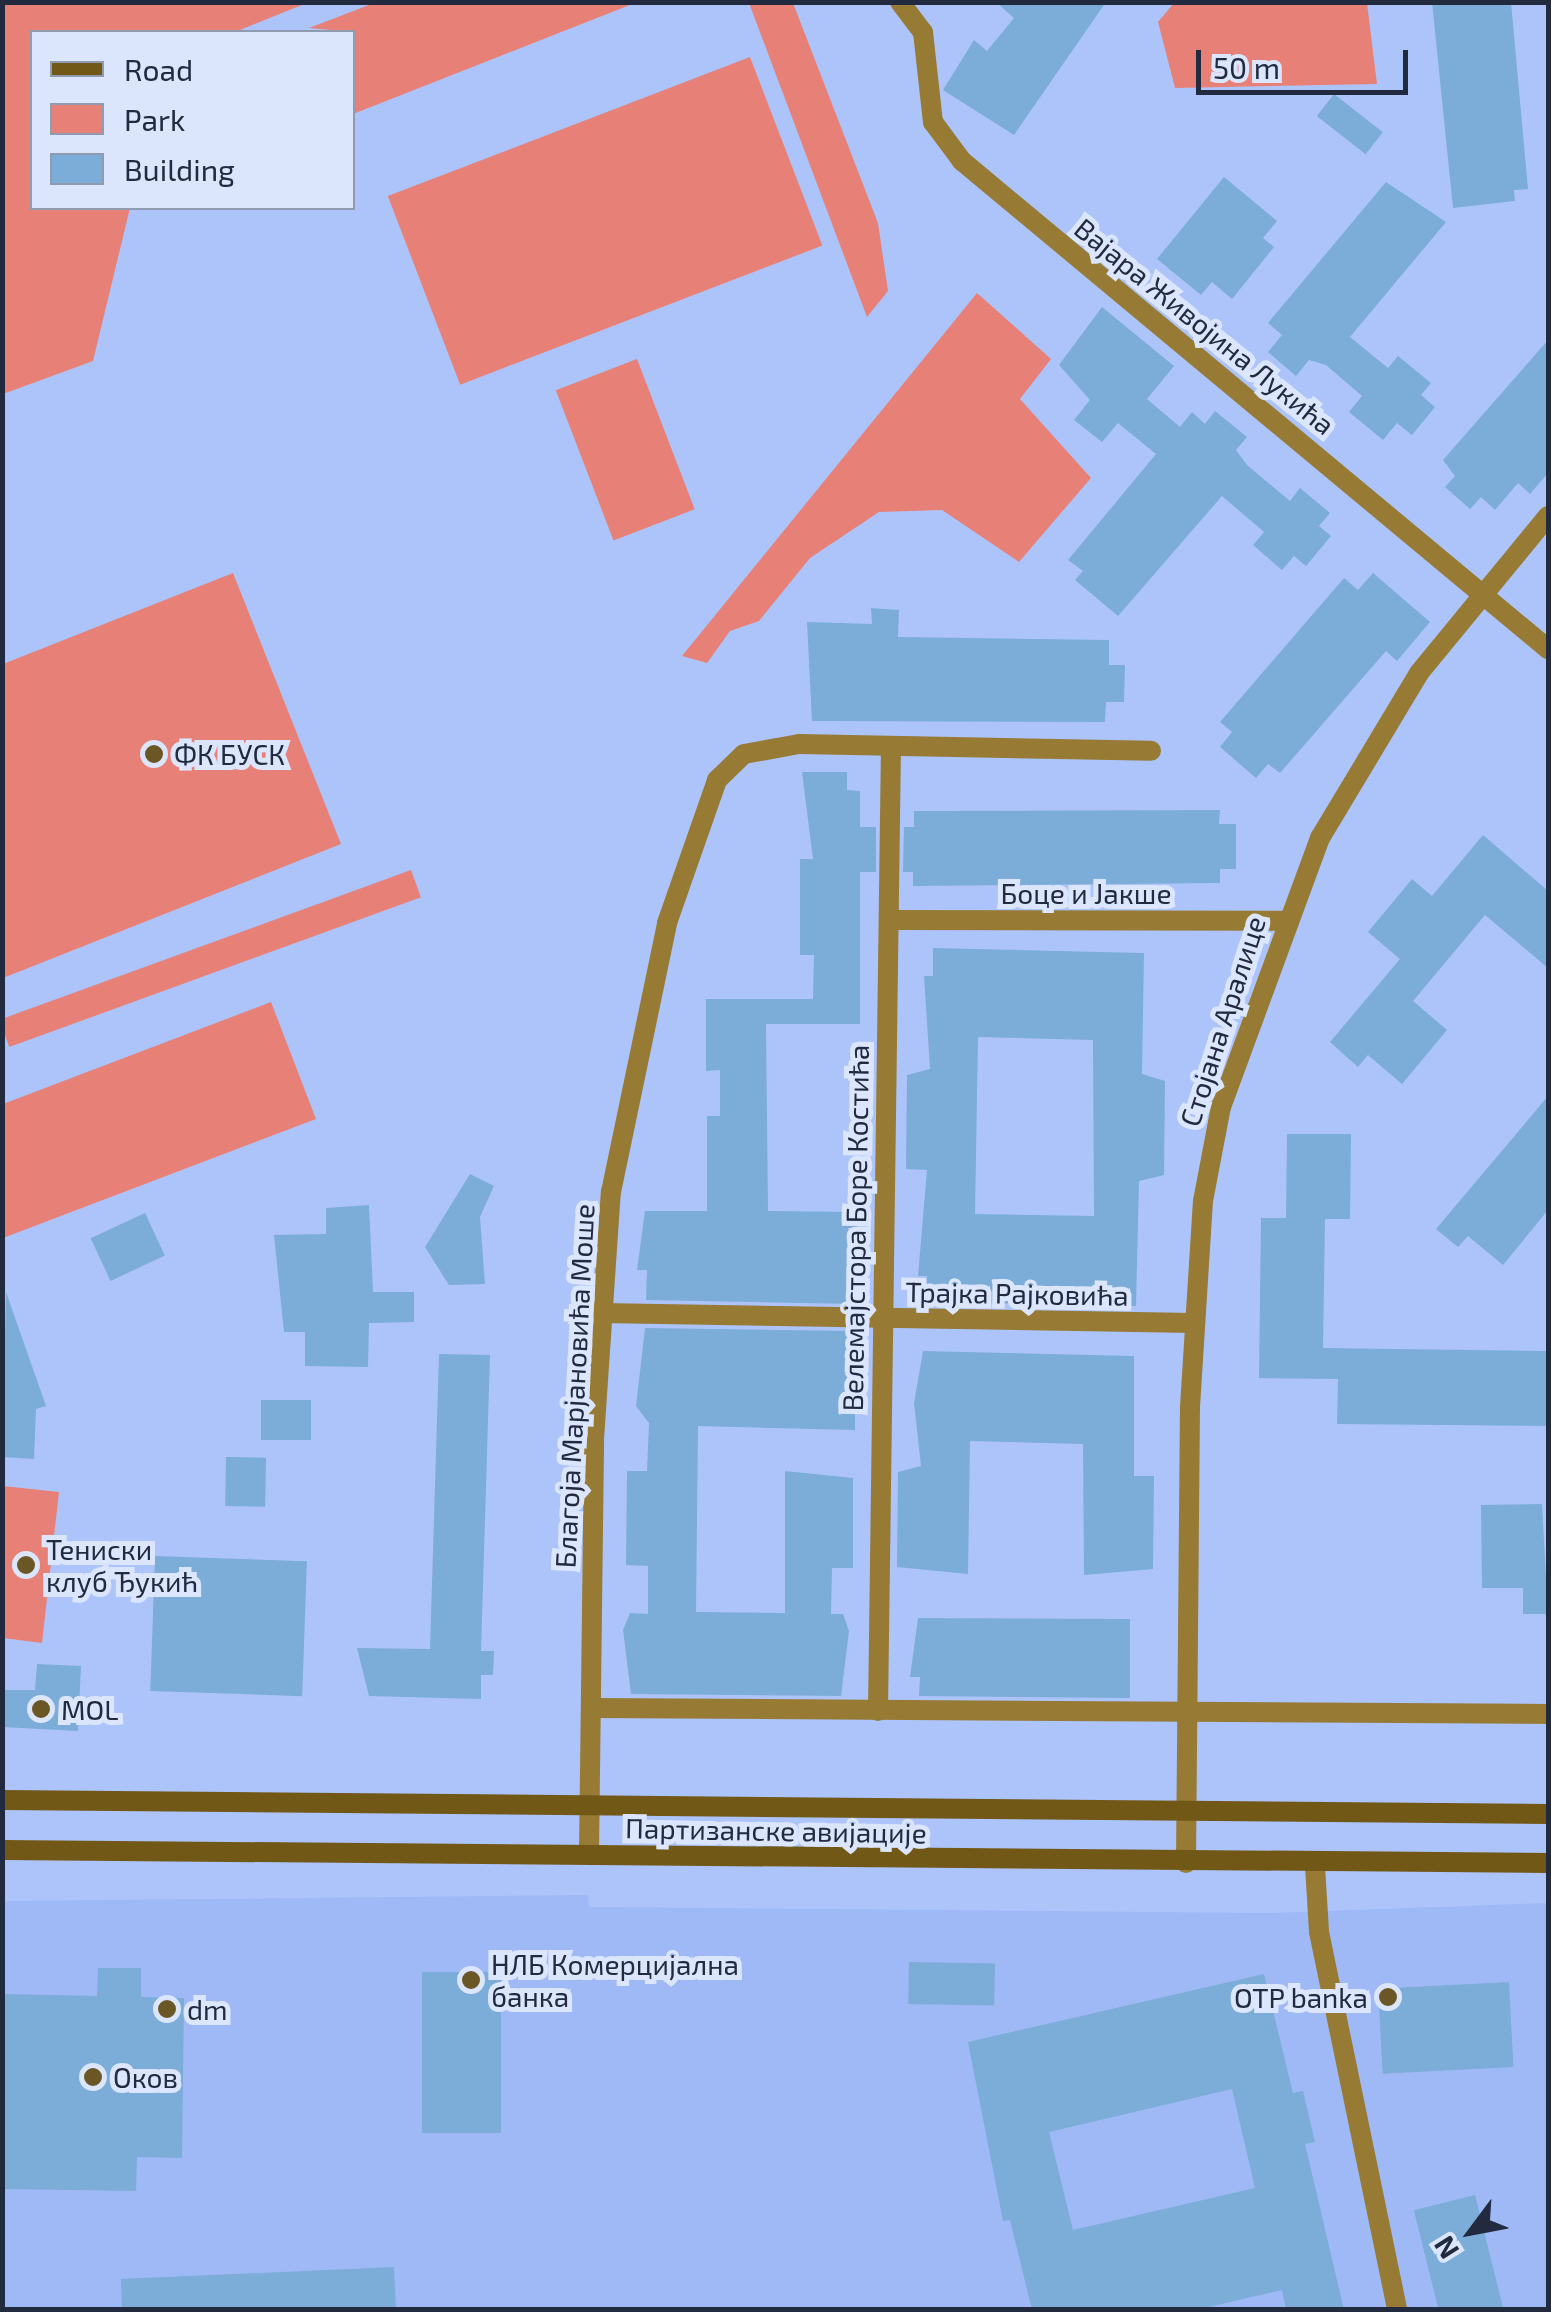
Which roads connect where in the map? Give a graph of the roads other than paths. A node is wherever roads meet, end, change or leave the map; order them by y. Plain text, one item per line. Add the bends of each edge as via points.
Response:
1 (900, 2) edge
2 (1548, 516) edge
3 (1483, 590) junction
4 (1548, 650) edge
5 (891, 746) junction
6 (1151, 751) dead end
7 (889, 920) junction
8 (1282, 921) junction
9 (600, 1314) junction
10 (879, 1319) junction
11 (1194, 1322) junction
12 (592, 1708) junction
13 (878, 1711) junction
14 (1548, 1714) edge
15 (1184, 1716) junction
16 (2, 1800) edge
17 (589, 1808) junction
18 (1548, 1814) edge
19 (1184, 1816) junction
20 (2, 1850) edge
21 (589, 1855) junction
22 (1548, 1863) edge
23 (1186, 1864) junction
24 (1314, 1866) junction
25 (1397, 2310) edge

1 - 3 street, Вајара Живојина Лукића via 922,32 933,122 962,162
2 - 3 street, Стојана Аралице
3 - 4 street, Вајара Живојина Лукића
3 - 8 street, Стојана Аралице via 1381,733
5 - 6 street, Благоја Марјановића Моше
5 - 7 street, Велемајстора Боре Костића
5 - 9 street, Благоја Марјановића Моше via 766,748 718,780 668,923 630,1078
7 - 8 street, Боце и Јакше
7 - 10 street, Велемајстора Боре Костића
8 - 11 street, Стојана Аралице via 1210,1153
9 - 10 street, Трајка Рајковића
9 - 12 street, Благоја Марјановића Моше
10 - 11 street, Трајка Рајковића
10 - 13 street, Велемајстора Боре Костића
11 - 15 street, Стојана Аралице
12 - 13 street
12 - 17 street, Благоја Марјановића Моше
13 - 15 street
14 - 15 street
15 - 19 street, Стојана Аралице
16 - 17 main road, Партизанске авијације
17 - 19 main road, Партизанске авијације
17 - 21 street, Благоја Марјановића Моше
18 - 19 main road, Партизанске авијације
19 - 23 street, Стојана Аралице
20 - 21 main road, Партизанске авијације
21 - 23 main road, Партизанске авијације
22 - 24 main road, Партизанске авијације
23 - 24 main road, Партизанске авијације
24 - 25 street via 1319,1932

